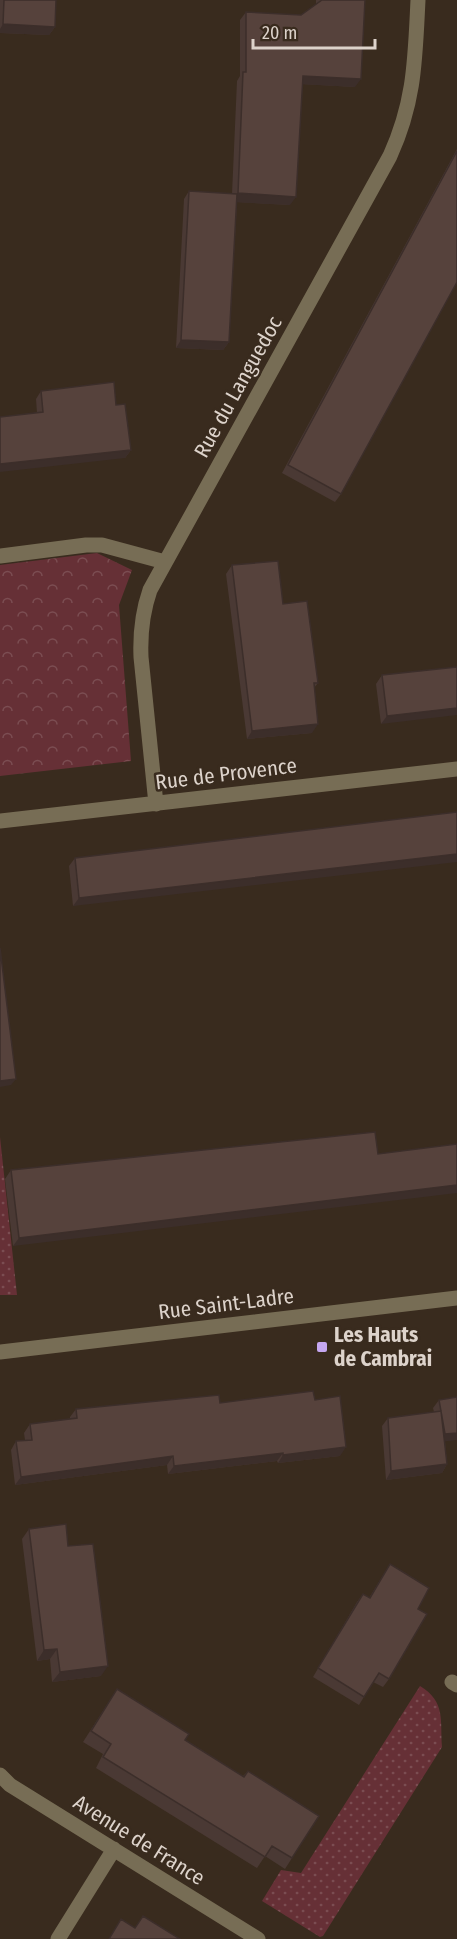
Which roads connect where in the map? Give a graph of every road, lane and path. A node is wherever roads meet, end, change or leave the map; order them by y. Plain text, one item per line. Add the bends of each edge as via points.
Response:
1 (418, 0) edge
2 (0, 556) edge
3 (165, 562) junction
4 (457, 769) edge
5 (156, 804) junction
6 (0, 821) edge
7 (457, 1298) edge
8 (0, 1352) edge
9 (0, 1775) edge
10 (114, 1849) junction
11 (58, 1939) edge
12 (258, 1939) edge

1 - 3 street, Rue du Languedoc via 409,105 390,156
2 - 3 street via 102,545
3 - 5 street, Rue du Languedoc via 142,611 140,634
4 - 5 street, Rue de Provence
5 - 6 street, Rue de Provence
7 - 8 street, Rue Saint-Ladre
9 - 10 street, Avenue de France
10 - 11 street
10 - 12 street, Avenue de France

